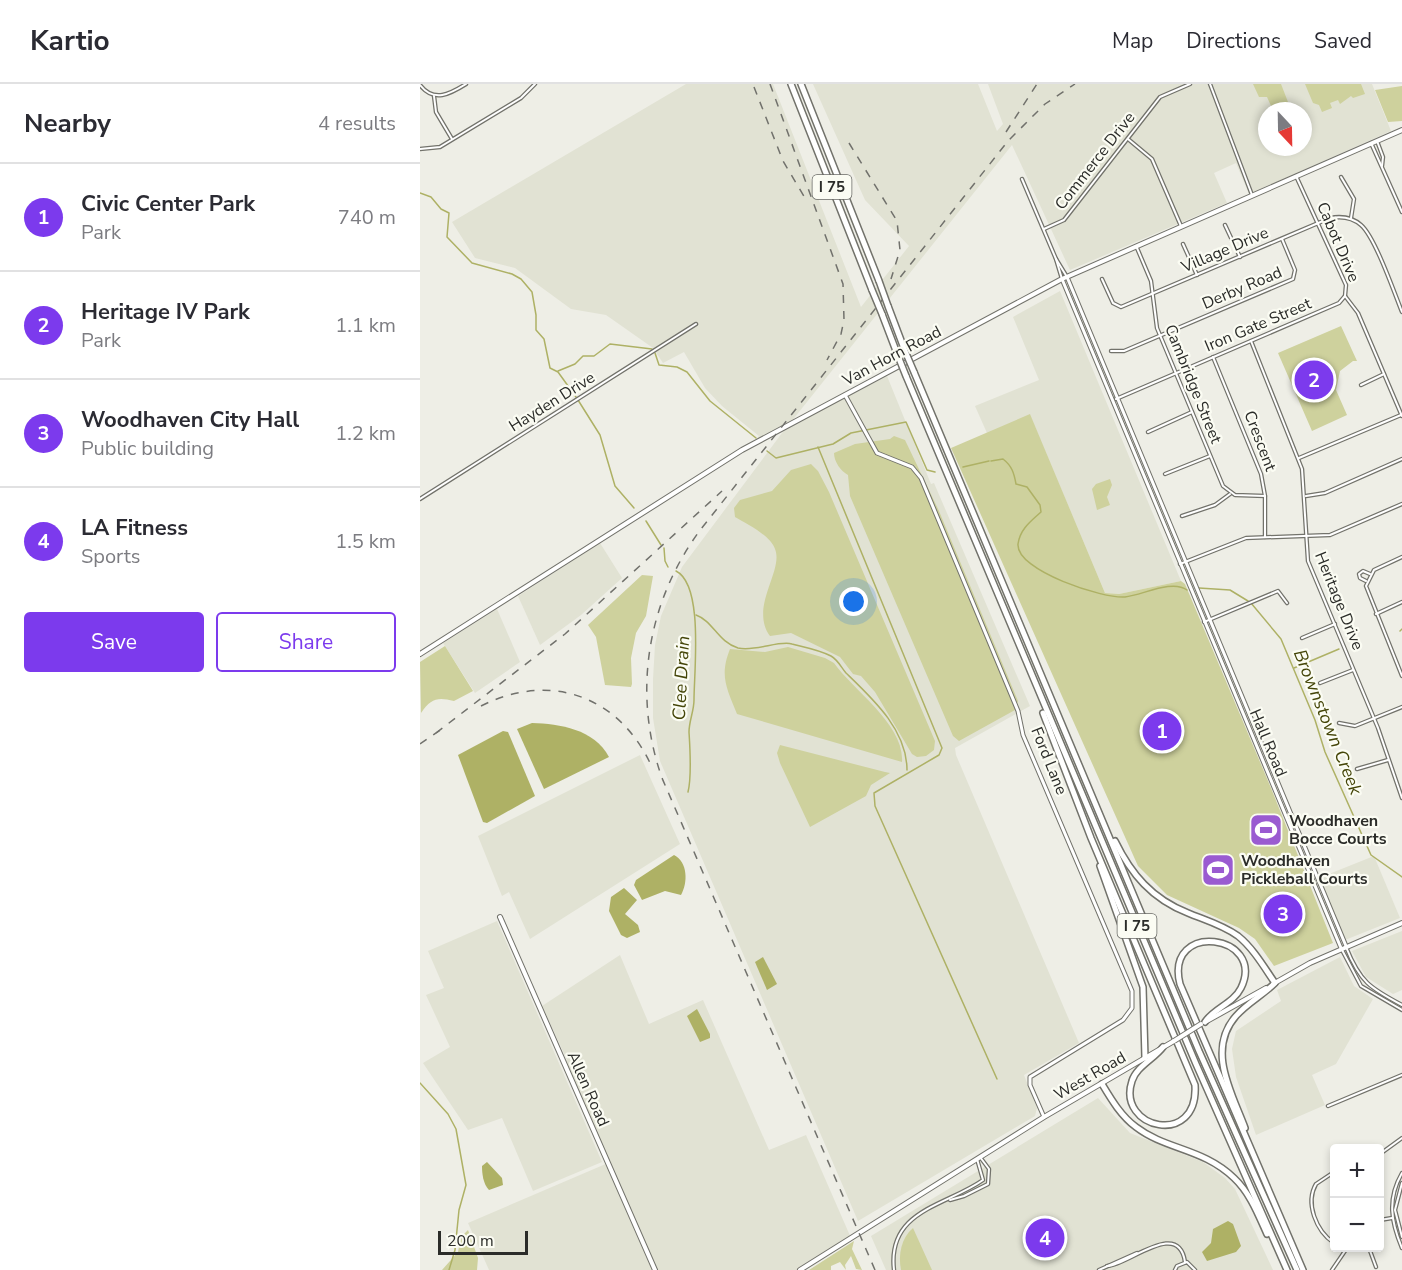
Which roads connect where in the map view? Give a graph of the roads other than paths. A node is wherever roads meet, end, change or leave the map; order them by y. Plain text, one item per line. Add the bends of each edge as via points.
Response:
1 (466, 84) edge
2 (535, 84) edge
3 (791, 84) edge
4 (801, 84) edge
5 (1190, 84) edge
6 (1210, 84) edge
7 (420, 85) edge
8 (434, 95) junction
9 (1402, 130) edge
10 (1128, 138) junction
11 (452, 139) junction
12 (1377, 141) junction
13 (1371, 143) junction
14 (420, 149) edge
15 (1382, 166) junction
16 (1296, 176) junction
17 (1341, 177) dead end
18 (1022, 179) dead end
19 (1252, 195) junction
20 (1402, 212) edge
21 (1351, 218) junction
22 (1319, 223) junction
23 (1225, 225) dead end
24 (1181, 226) junction
25 (1044, 229) junction
26 (1281, 239) junction
27 (1183, 244) dead end
28 (1136, 246) junction
29 (1240, 257) junction
30 (1197, 275) junction
31 (1064, 278) junction
32 (1102, 279) dead end
33 (1152, 294) junction
34 (1345, 296) junction
35 (1402, 312) edge
36 (696, 324) dead end
37 (1160, 336) junction
38 (1251, 341) junction
39 (1111, 351) dead end
40 (1213, 357) junction
41 (1176, 374) junction
42 (1384, 374) junction
43 (1107, 375) junction
44 (1102, 377) junction
45 (1361, 385) dead end
46 (845, 395) junction
47 (1117, 399) junction
48 (1112, 401) junction
49 (1192, 412) junction
50 (1402, 415) edge
51 (1148, 432) dead end
52 (1210, 456) junction
53 (1299, 458) junction
54 (1402, 459) edge
55 (1143, 461) junction
56 (1138, 463) junction
57 (1165, 474) dead end
58 (1231, 494) junction
59 (1265, 496) junction
60 (1306, 496) junction
61 (420, 499) edge
62 (1402, 504) edge
63 (1182, 516) dead end
64 (1265, 537) junction
65 (1306, 537) junction
66 (1402, 557) edge
67 (1185, 562) junction
68 (1180, 564) junction
69 (1402, 602) edge
70 (1287, 603) dead end
71 (1376, 614) junction
72 (1209, 620) junction
73 (1204, 622) junction
74 (1335, 624) junction
75 (1302, 638) dead end
76 (420, 654) edge
77 (1354, 670) junction
78 (1402, 676) edge
79 (1320, 683) dead end
80 (1038, 693) junction
81 (1402, 707) edge
82 (1374, 718) junction
83 (1339, 723) dead end
84 (1263, 749) junction
85 (1258, 751) junction
86 (1388, 760) junction
87 (1357, 769) dead end
88 (1402, 798) edge
89 (1287, 807) junction
90 (1283, 809) junction
91 (1098, 810) junction
92 (1091, 838) junction
93 (1314, 871) junction
94 (1310, 873) junction
95 (1331, 912) junction
96 (1327, 914) junction
97 (500, 917) dead end
98 (1402, 923) edge
99 (1338, 926) junction
100 (1333, 928) junction
101 (1344, 947) junction
102 (1359, 975) junction
103 (1355, 978) junction
104 (1275, 983) junction
105 (1376, 993) junction
106 (1402, 1005) edge
107 (1402, 1010) edge
108 (1203, 1023) junction
109 (1163, 1047) junction
110 (1145, 1058) junction
111 (1402, 1076) edge
112 (1102, 1084) junction
113 (1328, 1106) dead end
114 (1044, 1117) junction
115 (1402, 1138) edge
116 (1384, 1151) edge
117 (1254, 1154) junction
118 (978, 1158) junction
119 (1402, 1173) edge
120 (1330, 1175) edge
121 (1402, 1183) edge
122 (947, 1200) junction
123 (1394, 1218) junction
124 (1384, 1219) edge
125 (1330, 1239) edge
126 (1401, 1239) edge
127 (1402, 1248) edge
128 (1343, 1252) edge
129 (1370, 1252) edge
130 (1185, 1262) junction
131 (1376, 1267) dead end
132 (655, 1270) edge
133 (800, 1270) edge
134 (894, 1270) edge
135 (1099, 1270) edge
136 (1174, 1270) edge
137 (1195, 1270) edge
138 (1287, 1270) edge
139 (1297, 1270) edge
140 (1304, 1270) edge
141 (1332, 1270) edge

1 - 8 street via 447,94
2 - 11 street via 518,100
3 - 80 highway, I 75, bridge via 906,376
4 - 91 highway, I 75, bridge via 914,372
5 - 10 street, Commerce Drive via 1160,97
6 - 19 street
7 - 8 street
8 - 11 street via 436,112
9 - 12 main road, Van Horn Road
10 - 24 street via 1152,159
10 - 25 street, Commerce Drive via 1064,220
11 - 14 street via 437,148
12 - 13 main road, Van Horn Road
12 - 15 street
13 - 15 street
13 - 16 main road, Van Horn Road
15 - 20 street
16 - 19 main road, Van Horn Road
16 - 22 street, Cabot Drive
17 - 21 street via 1354,199
18 - 25 street, Hall Road
19 - 24 main road, Van Horn Road
21 - 22 street, Village Drive via 1336,217
21 - 35 street via 1368,233
22 - 26 street, Village Drive
22 - 34 street, Cabot Drive via 1346,285
23 - 29 street
24 - 28 main road, Van Horn Road
25 - 31 street, Hall Road
26 - 29 street, Village Drive
26 - 37 street, Derby Road via 1295,271 1293,279
27 - 30 street
28 - 31 main road, Van Horn Road
28 - 33 street, Cambridge Street via 1150,277
29 - 30 street, Village Drive
30 - 33 street, Village Drive
31 - 43 street, Hall Road
31 - 44 street, Hall Road
31 - 46 main road, Van Horn Road
32 - 33 street, Village Drive via 1116,306
33 - 37 street, Cambridge Street
34 - 38 street, Iron Gate Street via 1339,303
34 - 42 street, Cabot Drive via 1358,314
36 - 61 street, Hayden Drive
37 - 39 street via 1124,351
37 - 41 street, Cambridge Street
38 - 40 street, Iron Gate Street
38 - 53 street, Heritage Drive
40 - 41 street, Iron Gate Street
40 - 59 street, Crescent via 1258,466
41 - 47 street, Iron Gate Street
41 - 49 street, Cambridge Street
42 - 45 street
42 - 50 street, Cabot Drive
43 - 44 street
43 - 47 street, Hall Road
44 - 48 street, Hall Road
46 - 76 main road, Van Horn Road via 728,459
46 - 114 street, Ford Lane via 881,456 912,467 921,478 1018,711 1023,735 1132,991 1132,1008 1124,1020 1030,1077
47 - 48 street, Iron Gate Street
47 - 55 street, Hall Road
48 - 56 street, Hall Road
49 - 51 street
49 - 52 street, Cambridge Street
50 - 53 street
52 - 57 street
52 - 58 street, Cambridge Street via 1223,486
53 - 60 street, Heritage Drive
54 - 60 street via 1325,493
55 - 56 street
55 - 67 street, Hall Road
56 - 68 street, Hall Road
58 - 59 street
58 - 63 street via 1215,505
59 - 64 street, Crescent
60 - 65 street, Heritage Drive
62 - 65 street via 1337,533
64 - 65 street
64 - 67 street via 1240,540
65 - 74 street, Heritage Drive via 1308,561
66 - 71 street via 1377,568 1368,578 1367,593
67 - 68 street
67 - 72 street, Hall Road
68 - 73 street, Hall Road
69 - 71 street
70 - 72 street via 1278,591
71 - 78 street
72 - 73 street
72 - 84 street, Hall Road
73 - 85 street, Hall Road
74 - 75 street
74 - 77 street, Heritage Drive
77 - 79 street
77 - 82 street, Heritage Drive
80 - 92 highway
80 - 138 highway, I 75
81 - 82 street
82 - 83 street via 1355,726
82 - 86 street, Heritage Drive
84 - 85 street
84 - 89 street, Hall Road
85 - 90 street, Hall Road
86 - 87 street
86 - 88 street, Heritage Drive
89 - 90 street
89 - 93 street, Hall Road
90 - 94 street, Hall Road
91 - 104 highway via 1131,871 1143,885 1172,906 1237,936
91 - 139 highway, I 75
92 - 109 highway via 1195,1085 1196,1098 1189,1113 1178,1123 1163,1126 1139,1115 1130,1092 1136,1073
92 - 110 highway via 1143,987
93 - 94 street
93 - 95 street, Hall Road
94 - 96 street, Hall Road
95 - 96 street
95 - 99 street, Hall Road
96 - 100 street, Hall Road
97 - 132 main road, Allen Road
98 - 101 main road, West Road
99 - 100 street
99 - 101 street, Hall Road
100 - 101 street, Hall Road
101 - 102 street, Hall Road
101 - 103 street, Hall Road
101 - 104 main road, West Road
102 - 103 street
102 - 105 street, Hall Road
103 - 105 street, Hall Road
104 - 108 main road, West Road
104 - 117 highway via 1236,1016 1222,1047 1225,1076
105 - 106 street, Hall Road
105 - 107 street, Hall Road
108 - 109 main road, West Road, bridge
108 - 117 highway via 1235,997 1245,975 1237,952 1214,940 1198,943 1187,951 1180,964 1179,978
109 - 110 main road, West Road
110 - 112 main road, West Road
111 - 113 street
112 - 114 main road, West Road
112 - 138 highway via 1122,1114 1137,1128 1203,1156 1234,1179 1252,1203
114 - 118 main road, West Road
115 - 116 street
117 - 140 highway
118 - 122 street via 983,1180
118 - 122 street via 989,1169 988,1184
118 - 133 main road, West Road
119 - 123 street via 1393,1193
120 - 125 street via 1316,1184 1311,1202 1324,1234
121 - 123 street
122 - 134 street via 915,1216 903,1228 895,1246
123 - 124 street
123 - 126 street
126 - 127 street
128 - 141 street
129 - 131 street
130 - 135 street via 1182,1251 1160,1244
130 - 136 street
130 - 137 street

